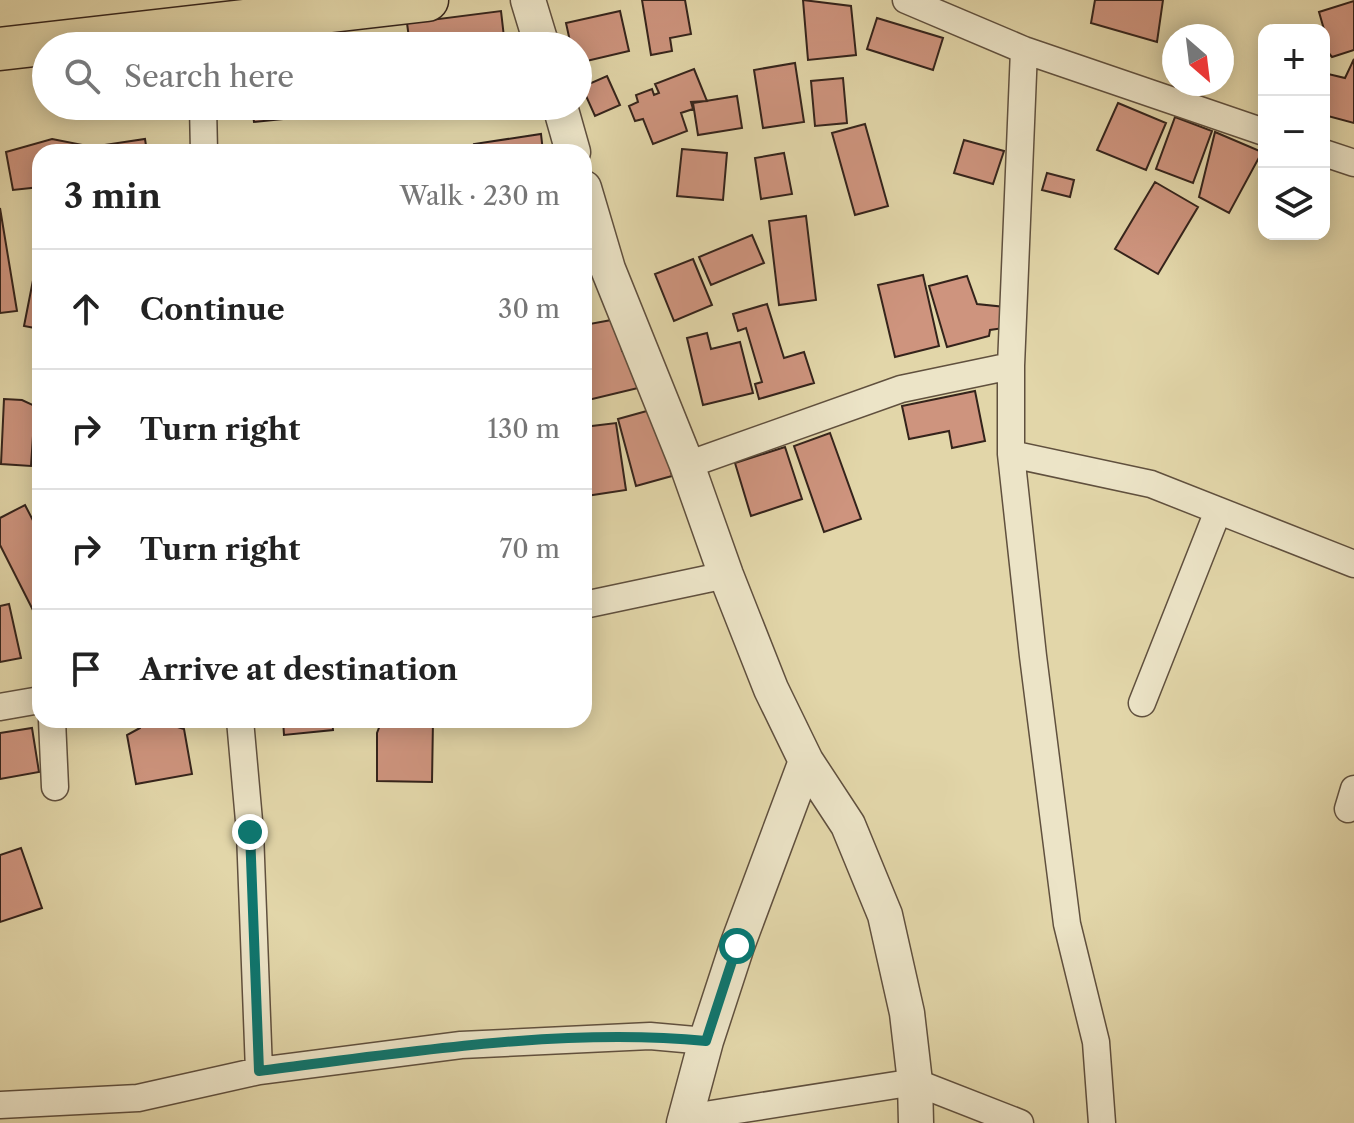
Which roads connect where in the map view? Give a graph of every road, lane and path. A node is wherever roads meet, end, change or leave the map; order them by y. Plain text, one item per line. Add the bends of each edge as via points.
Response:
1 (427, 0) edge
2 (528, 0) edge
3 (906, 0) edge
4 (370, 3) edge
5 (227, 32) edge
6 (538, 32) edge
7 (32, 47) edge
8 (0, 49) edge
9 (1024, 50) junction
10 (203, 120) edge
11 (564, 120) edge
12 (1258, 130) edge
13 (204, 144) edge
14 (571, 144) edge
15 (1330, 155) edge
16 (1354, 163) edge
17 (592, 215) edge
18 (1011, 366) junction
19 (1011, 454) junction
20 (687, 465) junction
21 (1218, 511) junction
22 (1354, 564) edge
23 (726, 575) junction
24 (592, 603) edge
25 (32, 701) edge
26 (1142, 703) dead end
27 (0, 707) edge
28 (52, 728) edge
29 (241, 728) edge
30 (806, 761) junction
31 (55, 787) dead end
32 (706, 1041) junction
33 (259, 1071) junction
34 (915, 1082) junction
35 (0, 1105) edge
36 (685, 1120) edge
37 (916, 1123) edge
38 (1020, 1123) edge
39 (1102, 1123) edge

1 - 4 main road
2 - 6 street
3 - 9 street
4 - 5 main road
7 - 8 main road
9 - 12 street
9 - 18 street
10 - 13 street
11 - 14 street
15 - 16 street
17 - 20 street via 608,269
18 - 19 street
18 - 20 street via 901,389
19 - 21 street via 1151,484
19 - 39 street via 1067,924 1096,1042
20 - 23 street
21 - 22 street
21 - 26 street
23 - 24 street
23 - 30 street
25 - 27 street
28 - 31 street
29 - 33 street
30 - 32 street
30 - 34 street via 848,825 885,915 907,1013
32 - 33 street via 650,1036 461,1045
32 - 36 street
33 - 35 street via 138,1098
34 - 36 street
34 - 37 street
34 - 38 street

